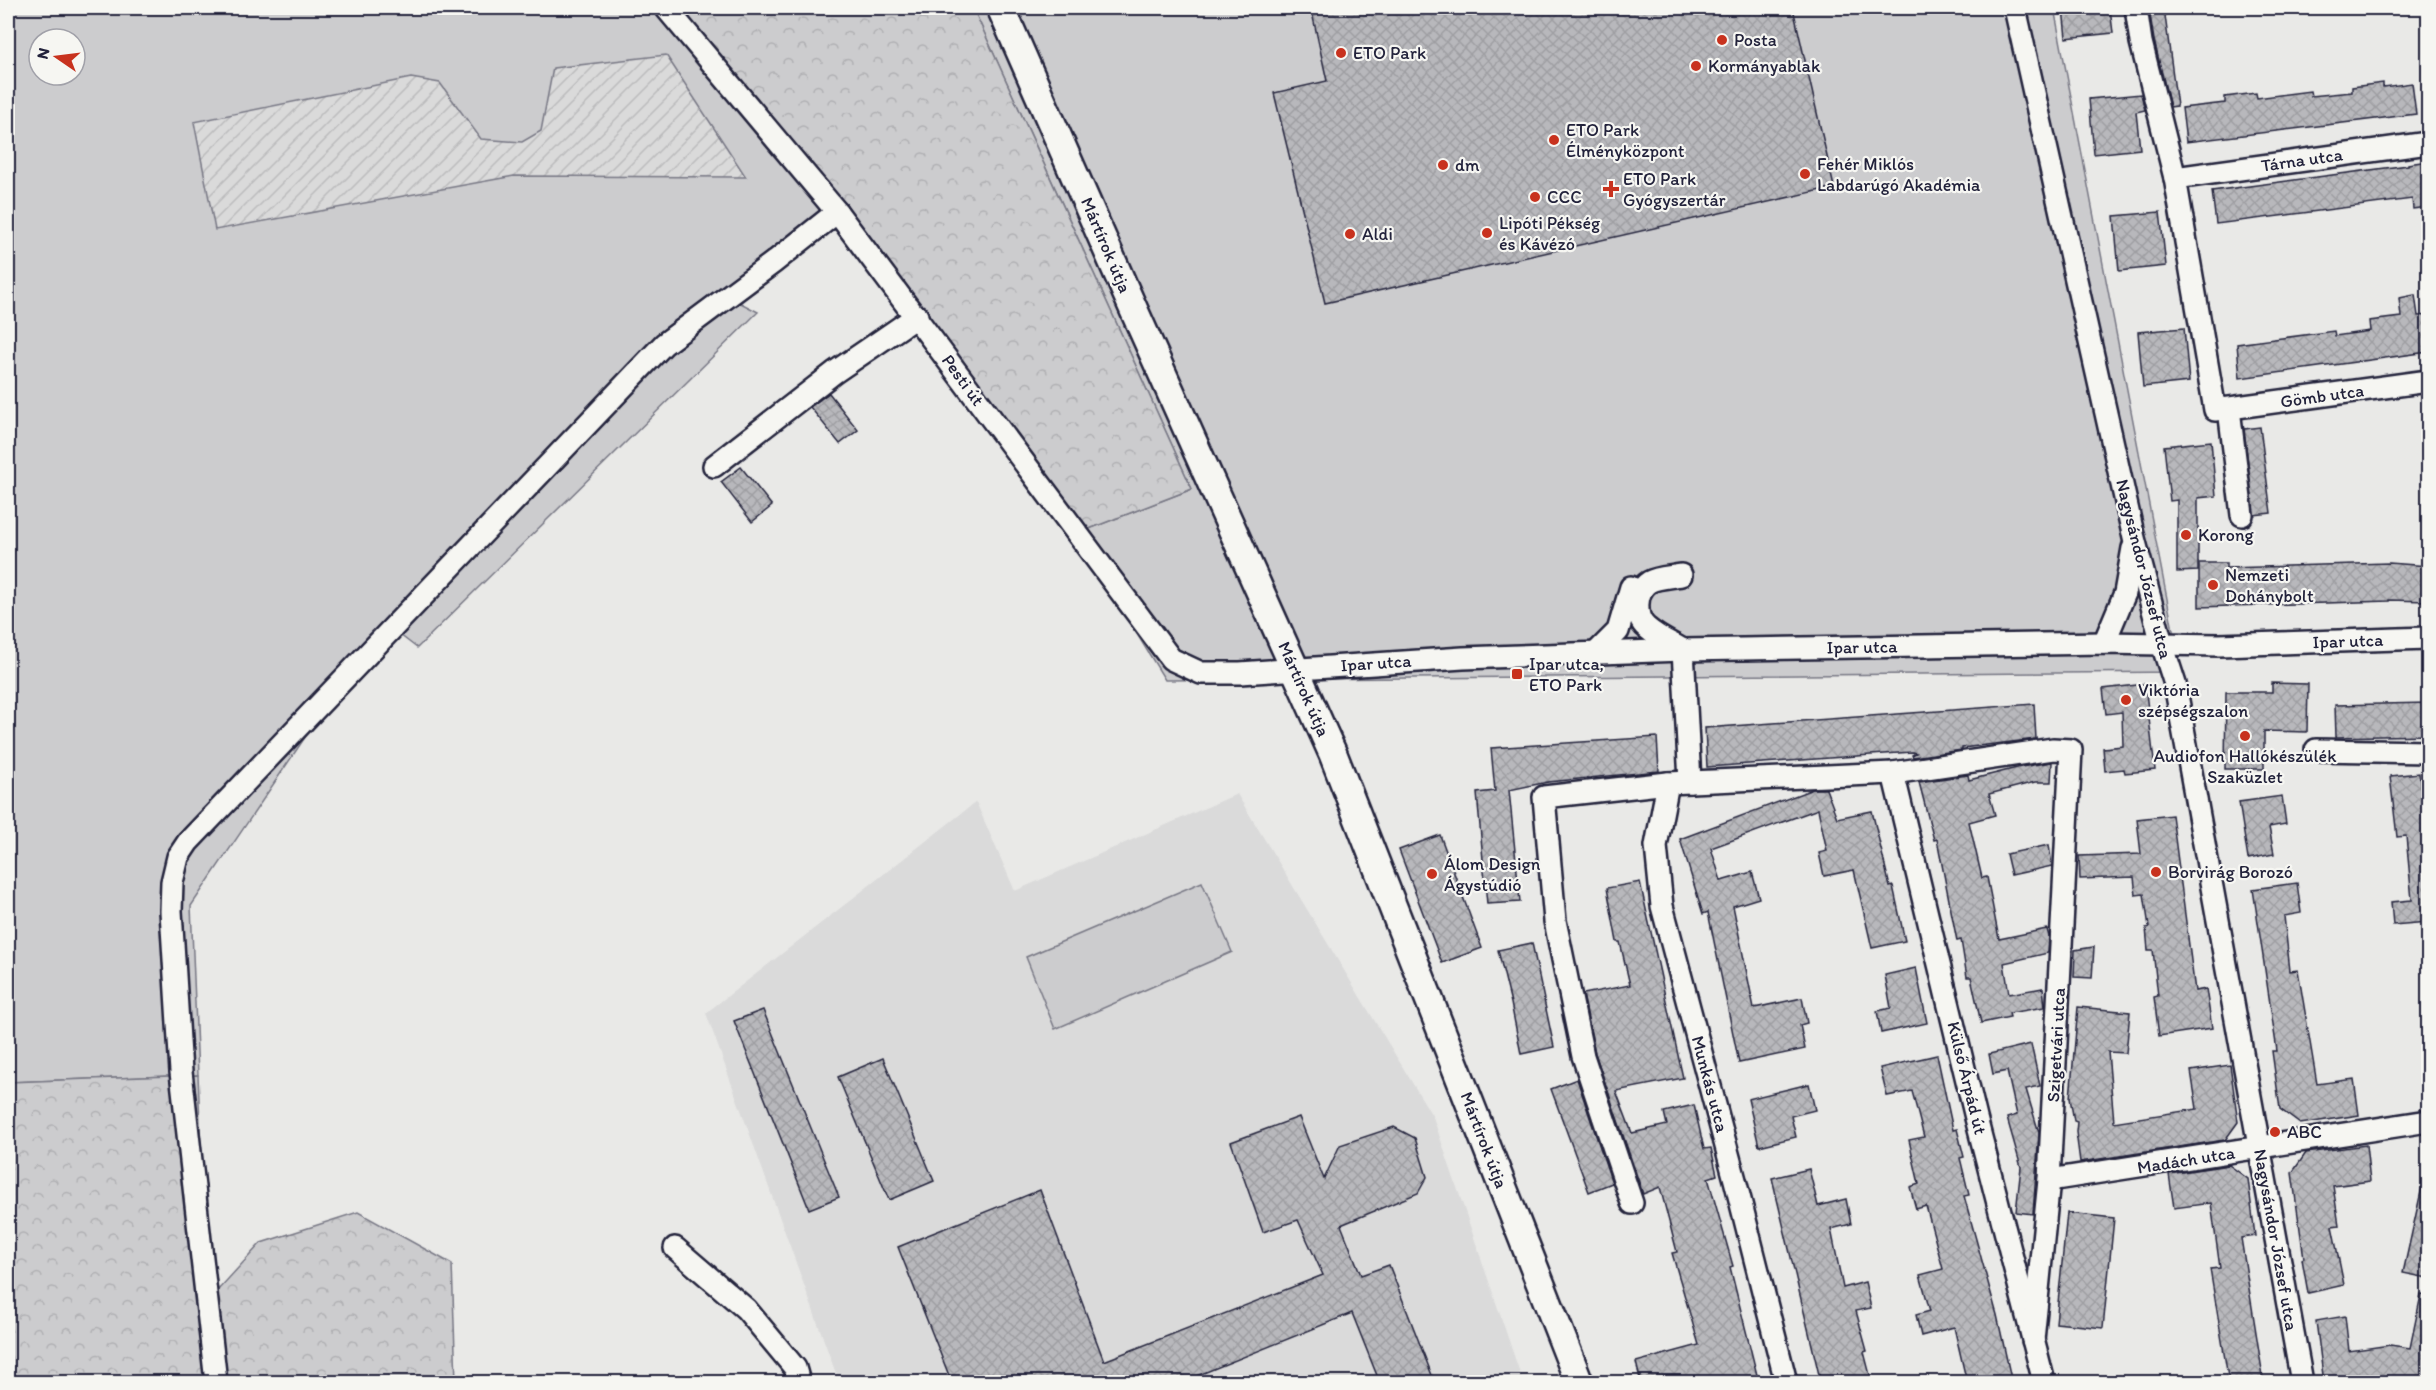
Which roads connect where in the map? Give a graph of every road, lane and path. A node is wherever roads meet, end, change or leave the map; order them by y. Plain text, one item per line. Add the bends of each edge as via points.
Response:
1 (666, 8) edge
2 (1001, 8) edge
3 (2015, 8) edge
4 (2136, 8) edge
5 (2428, 143) edge
6 (2175, 178) junction
7 (837, 212) junction
8 (917, 316) junction
9 (2428, 381) edge
10 (2222, 410) junction
11 (714, 466) dead end
12 (2242, 515) dead end
13 (2134, 538) junction
14 (1682, 576) dead end
15 (1631, 580) dead end
16 (2428, 638) edge
17 (2104, 643) junction
18 (2162, 644) junction
19 (1683, 650) junction
20 (1596, 653) junction
21 (1295, 668) junction
22 (2316, 750) dead end
23 (2428, 752) edge
24 (1893, 773) junction
25 (1690, 782) junction
26 (1668, 783) junction
27 (2428, 1121) edge
28 (2259, 1149) junction
29 (2049, 1180) junction
30 (1632, 1203) dead end
31 (675, 1248) dead end
32 (2034, 1340) junction
33 (216, 1383) edge
34 (799, 1383) edge
35 (1579, 1383) edge
36 (1786, 1383) edge
37 (2044, 1383) edge
38 (2302, 1383) edge

1 - 7 street, Pesti út
2 - 21 main road, Mártírok útja
3 - 13 street, Nagysándor József utca
4 - 6 street
5 - 6 street, Tárna utca
6 - 10 street
7 - 8 street, Pesti út
7 - 33 street via 664,344 188,842 178,857 171,911 181,1072
8 - 11 street via 835,372
8 - 21 street, Pesti út via 1171,659 1201,673
9 - 10 street, Gömb utca
10 - 12 street
13 - 17 street via 2125,593
13 - 18 street, Nagysándor József utca
14 - 19 street via 1650,582 1641,591 1638,608 1646,627
15 - 20 street via 1631,593 1618,631
16 - 18 street, Ipar utca
17 - 18 street, Ipar utca
17 - 19 street, Ipar utca
18 - 28 street, Nagysándor József utca via 2175,684
19 - 20 street, Ipar utca
19 - 25 street
20 - 21 street, Ipar utca
21 - 35 main road, Mártírok útja via 1346,786
22 - 23 street
24 - 25 street
24 - 29 street, Szigetvári utca via 2053,749 2071,750
24 - 32 street, Külső Árpád út
25 - 26 street
26 - 30 street via 1544,797 1555,921 1582,1056
26 - 36 street, Munkás utca via 1656,846 1662,906
27 - 28 street, Madách utca
28 - 29 street, Madách utca
28 - 38 street, Nagysándor József utca
29 - 32 street, Szigetvári utca
31 - 34 street via 746,1309 795,1368
32 - 37 street, Külső Árpád út

